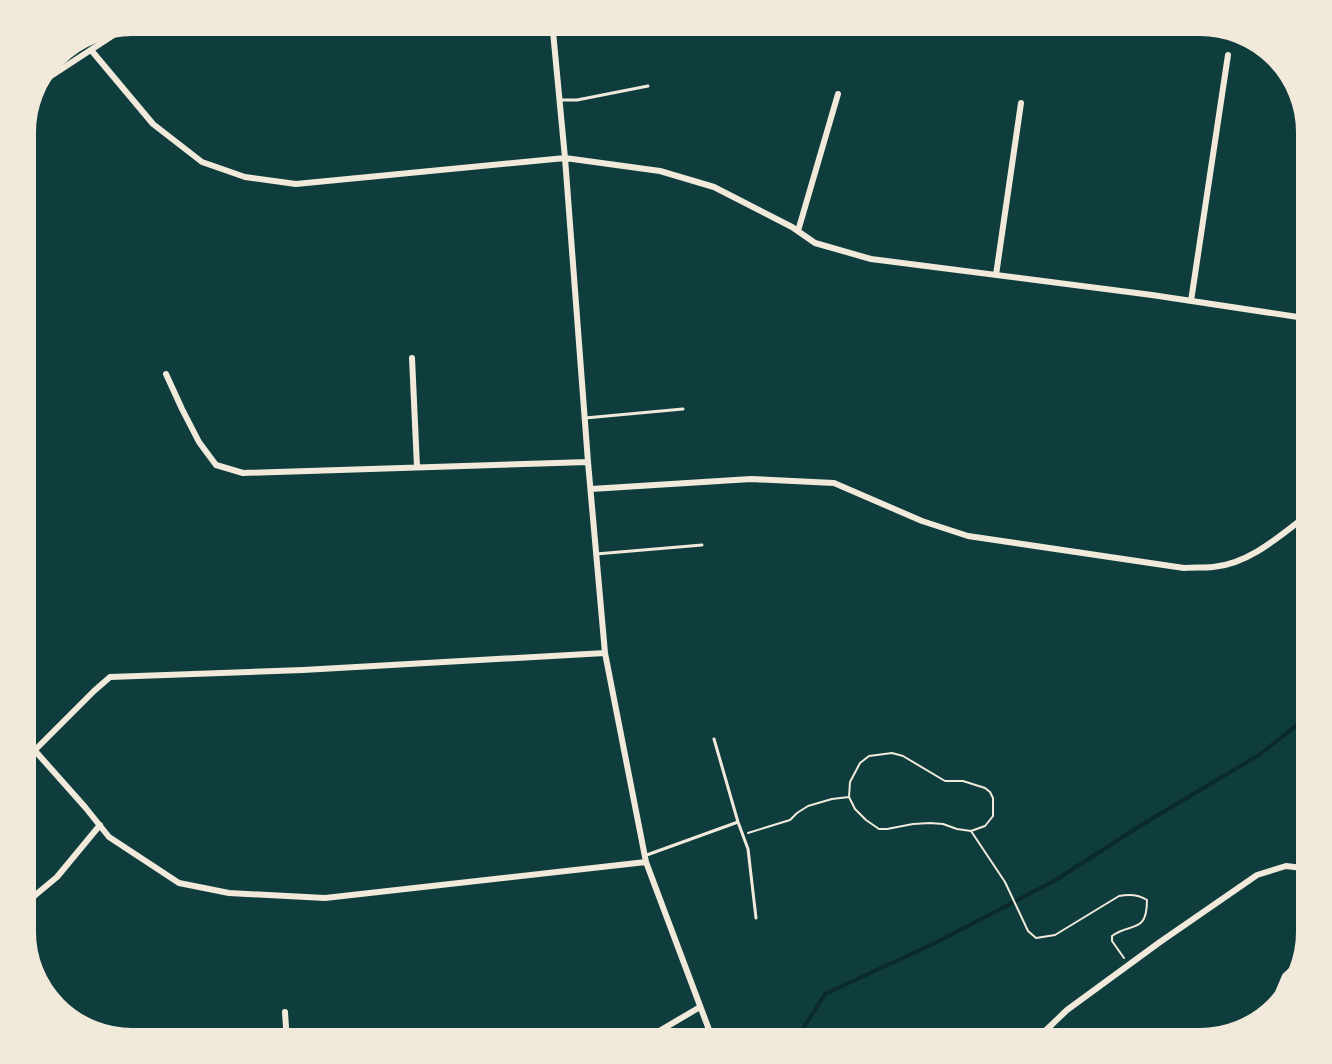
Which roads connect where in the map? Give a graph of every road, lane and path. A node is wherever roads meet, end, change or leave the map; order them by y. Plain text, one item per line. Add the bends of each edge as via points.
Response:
1 (553, 32) edge
2 (117, 33) edge
3 (91, 50) junction
4 (1228, 55) dead end
5 (46, 79) edge
6 (648, 86) dead end
7 (838, 94) dead end
8 (559, 100) junction
9 (1021, 104) dead end
10 (565, 158) junction
11 (798, 231) junction
12 (996, 275) junction
13 (1191, 301) junction
14 (1300, 317) edge
15 (412, 358) dead end
16 (166, 374) dead end
17 (682, 409) dead end
18 (585, 418) junction
19 (588, 462) junction
20 (417, 467) junction
21 (591, 489) junction
22 (1300, 520) edge
23 (702, 545) dead end
24 (596, 554) junction
25 (605, 653) junction
26 (714, 739) dead end
27 (32, 747) edge
28 (35, 750) junction
29 (849, 797) junction
30 (738, 822) junction
31 (100, 825) junction
32 (970, 831) junction
33 (743, 834) junction
34 (645, 859) junction
35 (1300, 867) edge
36 (32, 898) edge
37 (756, 918) dead end
38 (1129, 965) junction
39 (1294, 968) edge
40 (1275, 999) edge
41 (700, 1007) junction
42 (285, 1011) dead end
43 (286, 1032) edge
44 (658, 1032) edge
45 (710, 1032) edge
46 (1044, 1032) edge

1 - 8 street
2 - 3 street
3 - 5 street
3 - 10 street via 153,124 202,162 245,177 296,184
4 - 13 street
6 - 8 lane
7 - 11 street
8 - 10 street
9 - 12 street
10 - 11 street via 660,171 714,187
10 - 18 street
11 - 12 street via 815,243 872,259
12 - 13 street
13 - 14 street
15 - 20 street
16 - 20 street via 199,442 216,465 243,472
17 - 18 lane
18 - 19 street
19 - 20 street
19 - 21 street
21 - 22 street via 751,479 834,483 968,536 1184,568 1214,567 1236,561 1262,549
21 - 24 street
23 - 24 lane
24 - 25 street
25 - 28 street via 110,677
25 - 34 street
26 - 30 lane
27 - 28 street
28 - 31 street
29 - 32 path via 855,809 879,829 930,823
29 - 32 path via 850,782 869,756 903,756 945,781 963,781 990,792 993,816 985,826
29 - 33 path via 808,806 790,820
30 - 33 lane
30 - 34 lane
31 - 34 street via 109,837 179,883 229,893 325,898
31 - 36 street via 57,877
32 - 38 path via 1005,882 1029,932 1036,938 1055,935 1119,896 1129,894 1147,900 1143,921 1112,936
33 - 37 lane
34 - 41 street
35 - 38 street via 1286,866 1257,875
38 - 46 street via 1067,1010
39 - 40 street via 1285,976
41 - 44 street
41 - 45 street
42 - 43 street

